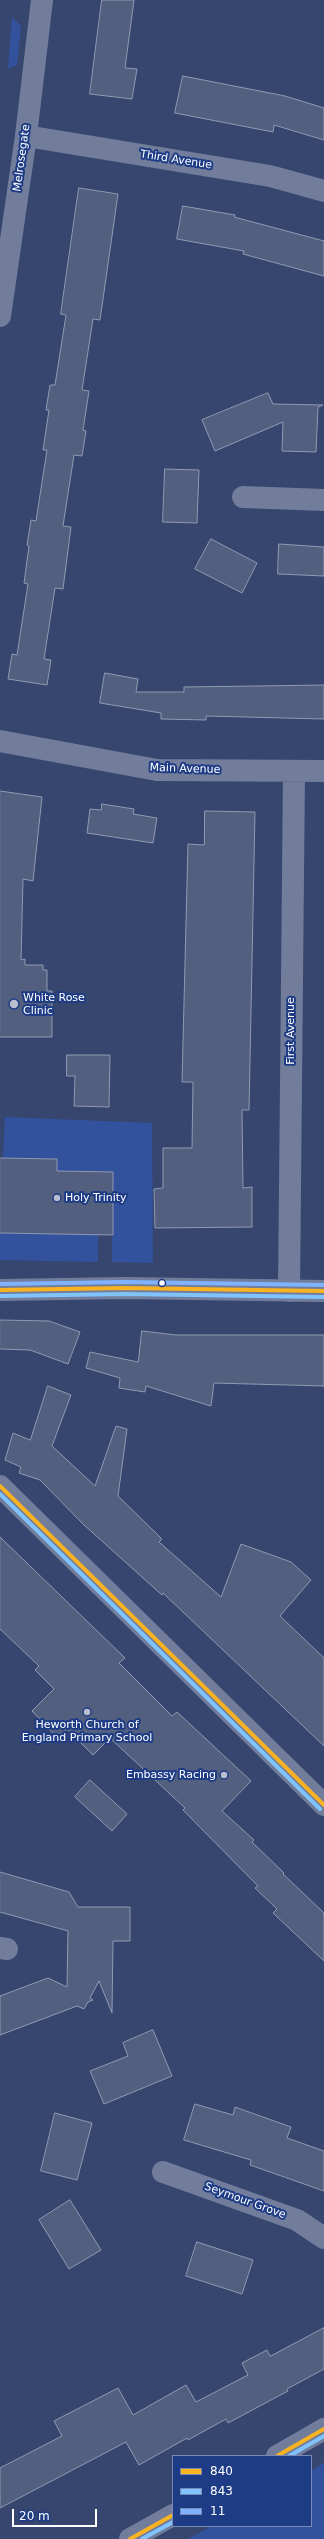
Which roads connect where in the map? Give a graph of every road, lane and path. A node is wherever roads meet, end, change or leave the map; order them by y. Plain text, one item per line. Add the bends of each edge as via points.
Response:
1 (42, 0) edge
2 (26, 136) junction
3 (324, 191) edge
4 (0, 316) edge
5 (243, 497) dead end
6 (324, 500) edge
7 (0, 741) edge
8 (294, 770) junction
9 (324, 771) edge
10 (0, 1290) edge
11 (289, 1291) junction
12 (324, 1291) edge
13 (0, 1486) edge
14 (324, 1805) edge
15 (163, 2172) dead end
16 (324, 2238) edge
17 (324, 2429) edge
18 (278, 2455) edge
19 (172, 2516) edge
20 (130, 2539) edge

1 - 2 street, Melrosegate
2 - 3 street, Third Avenue via 270,176
2 - 4 street, Melrosegate
5 - 6 street
7 - 8 street, Main Avenue via 157,770
8 - 9 street, Main Avenue
8 - 11 street, First Avenue
10 - 11 street via 125,1288
11 - 12 street
13 - 14 street
15 - 16 street, Seymour Grove via 298,2220
17 - 18 street
19 - 20 street

